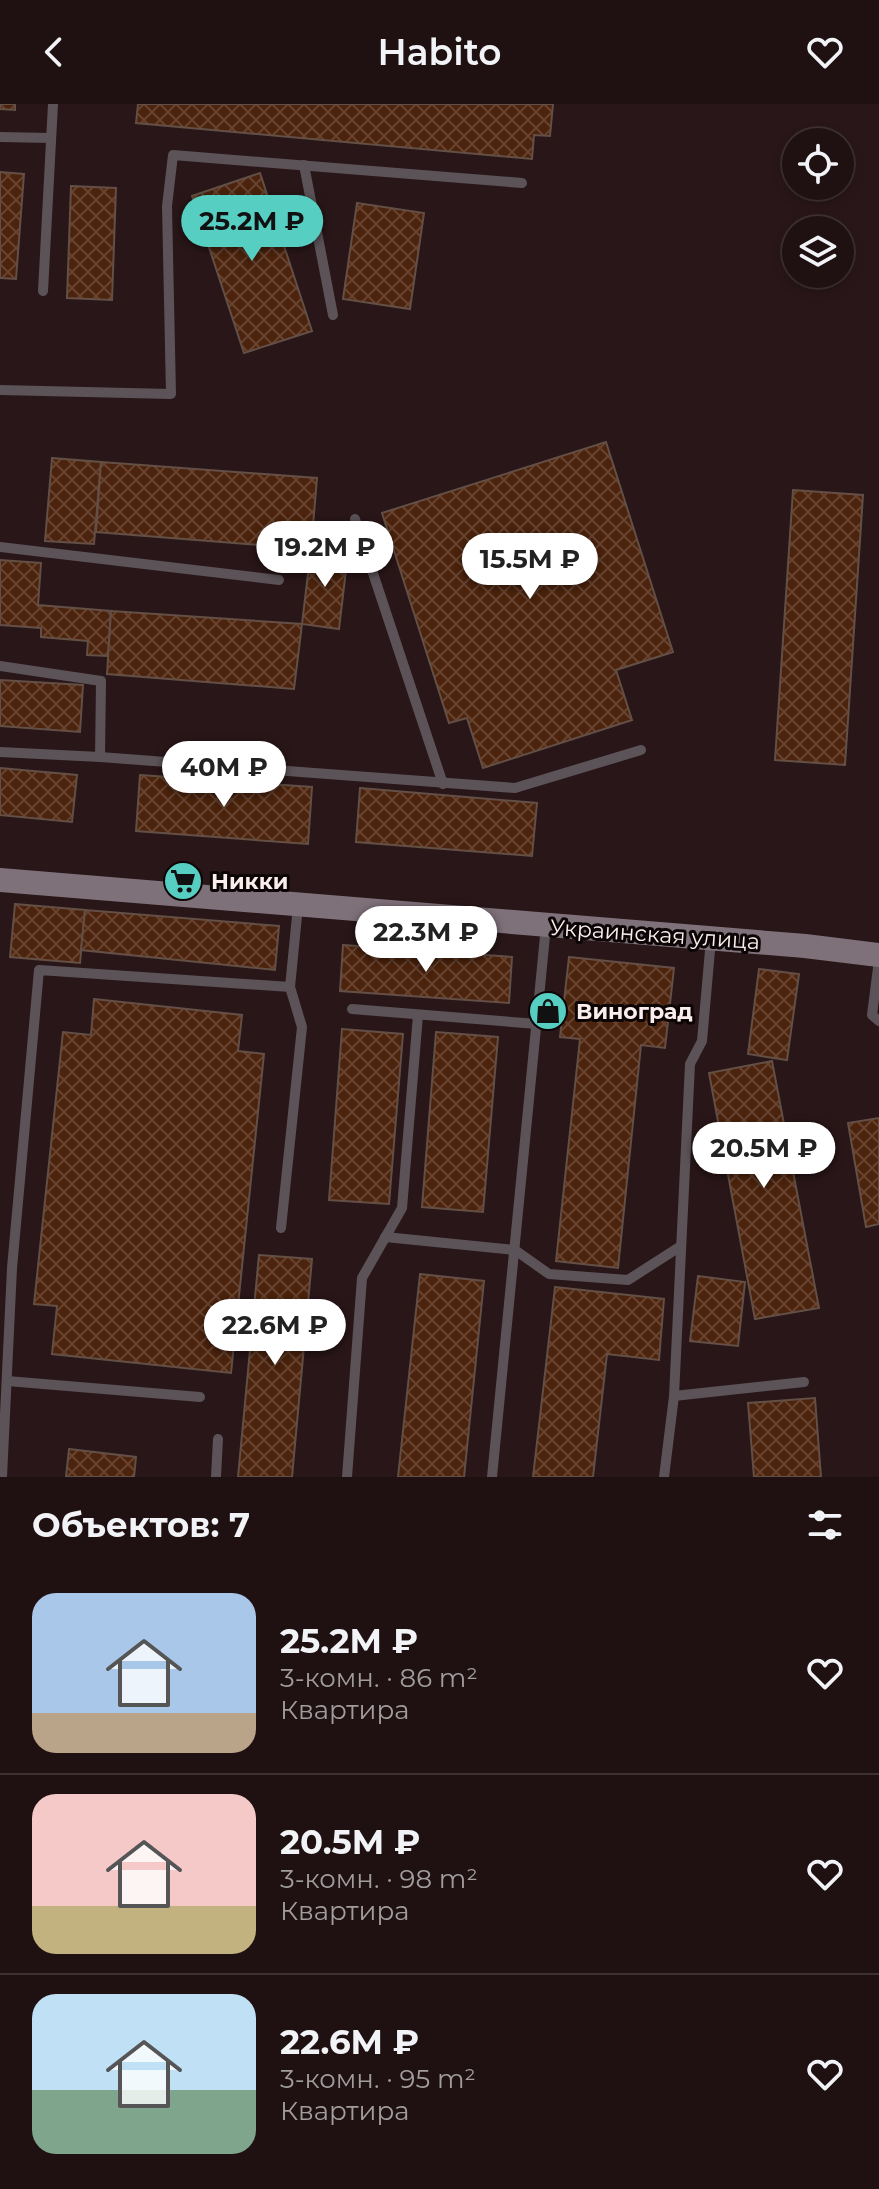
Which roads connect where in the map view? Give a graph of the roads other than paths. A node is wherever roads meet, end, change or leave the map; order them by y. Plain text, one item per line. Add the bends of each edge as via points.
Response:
1 (53, 104) edge
2 (0, 137) edge
3 (51, 138) junction
4 (304, 165) junction
5 (522, 183) dead end
6 (43, 291) dead end
7 (333, 315) dead end
8 (0, 390) edge
9 (355, 519) dead end
10 (0, 547) edge
11 (279, 580) dead end
12 (0, 666) edge
13 (641, 750) dead end
14 (0, 752) edge
15 (100, 757) junction
16 (443, 784) junction
17 (0, 880) edge
18 (298, 906) junction
19 (546, 926) junction
20 (711, 939) junction
21 (879, 957) edge
22 (290, 987) junction
23 (352, 1009) dead end
24 (418, 1015) junction
25 (879, 1021) edge
26 (537, 1024) junction
27 (281, 1228) dead end
28 (385, 1237) junction
29 (681, 1246) junction
30 (515, 1250) junction
31 (7, 1381) junction
32 (804, 1382) dead end
33 (674, 1396) junction
34 (200, 1397) dead end
35 (218, 1439) dead end
36 (2, 1477) edge
37 (216, 1477) edge
38 (347, 1477) edge
39 (492, 1477) edge
40 (664, 1477) edge

1 - 3 lane
2 - 3 lane
3 - 6 lane
4 - 5 lane
4 - 7 lane
4 - 8 lane via 173,155 167,206 171,394
9 - 16 lane
10 - 11 lane
12 - 15 lane via 101,681
13 - 16 lane via 515,788
14 - 15 lane
15 - 16 lane
17 - 18 main road, Украинская улица
18 - 19 main road, Украинская улица
18 - 22 lane
19 - 20 main road, Украинская улица
19 - 26 lane
20 - 21 main road, Украинская улица
20 - 29 lane via 702,1041 690,1064
21 - 25 lane via 872,1015
22 - 27 lane via 302,1027
22 - 31 lane via 39,970
23 - 24 lane
24 - 26 lane
24 - 28 lane via 402,1208
26 - 30 lane
28 - 30 lane
28 - 38 lane via 362,1278
29 - 30 lane via 628,1280 549,1274
29 - 33 lane
30 - 39 lane
31 - 34 lane
31 - 36 lane
32 - 33 lane
33 - 40 lane
35 - 37 lane

